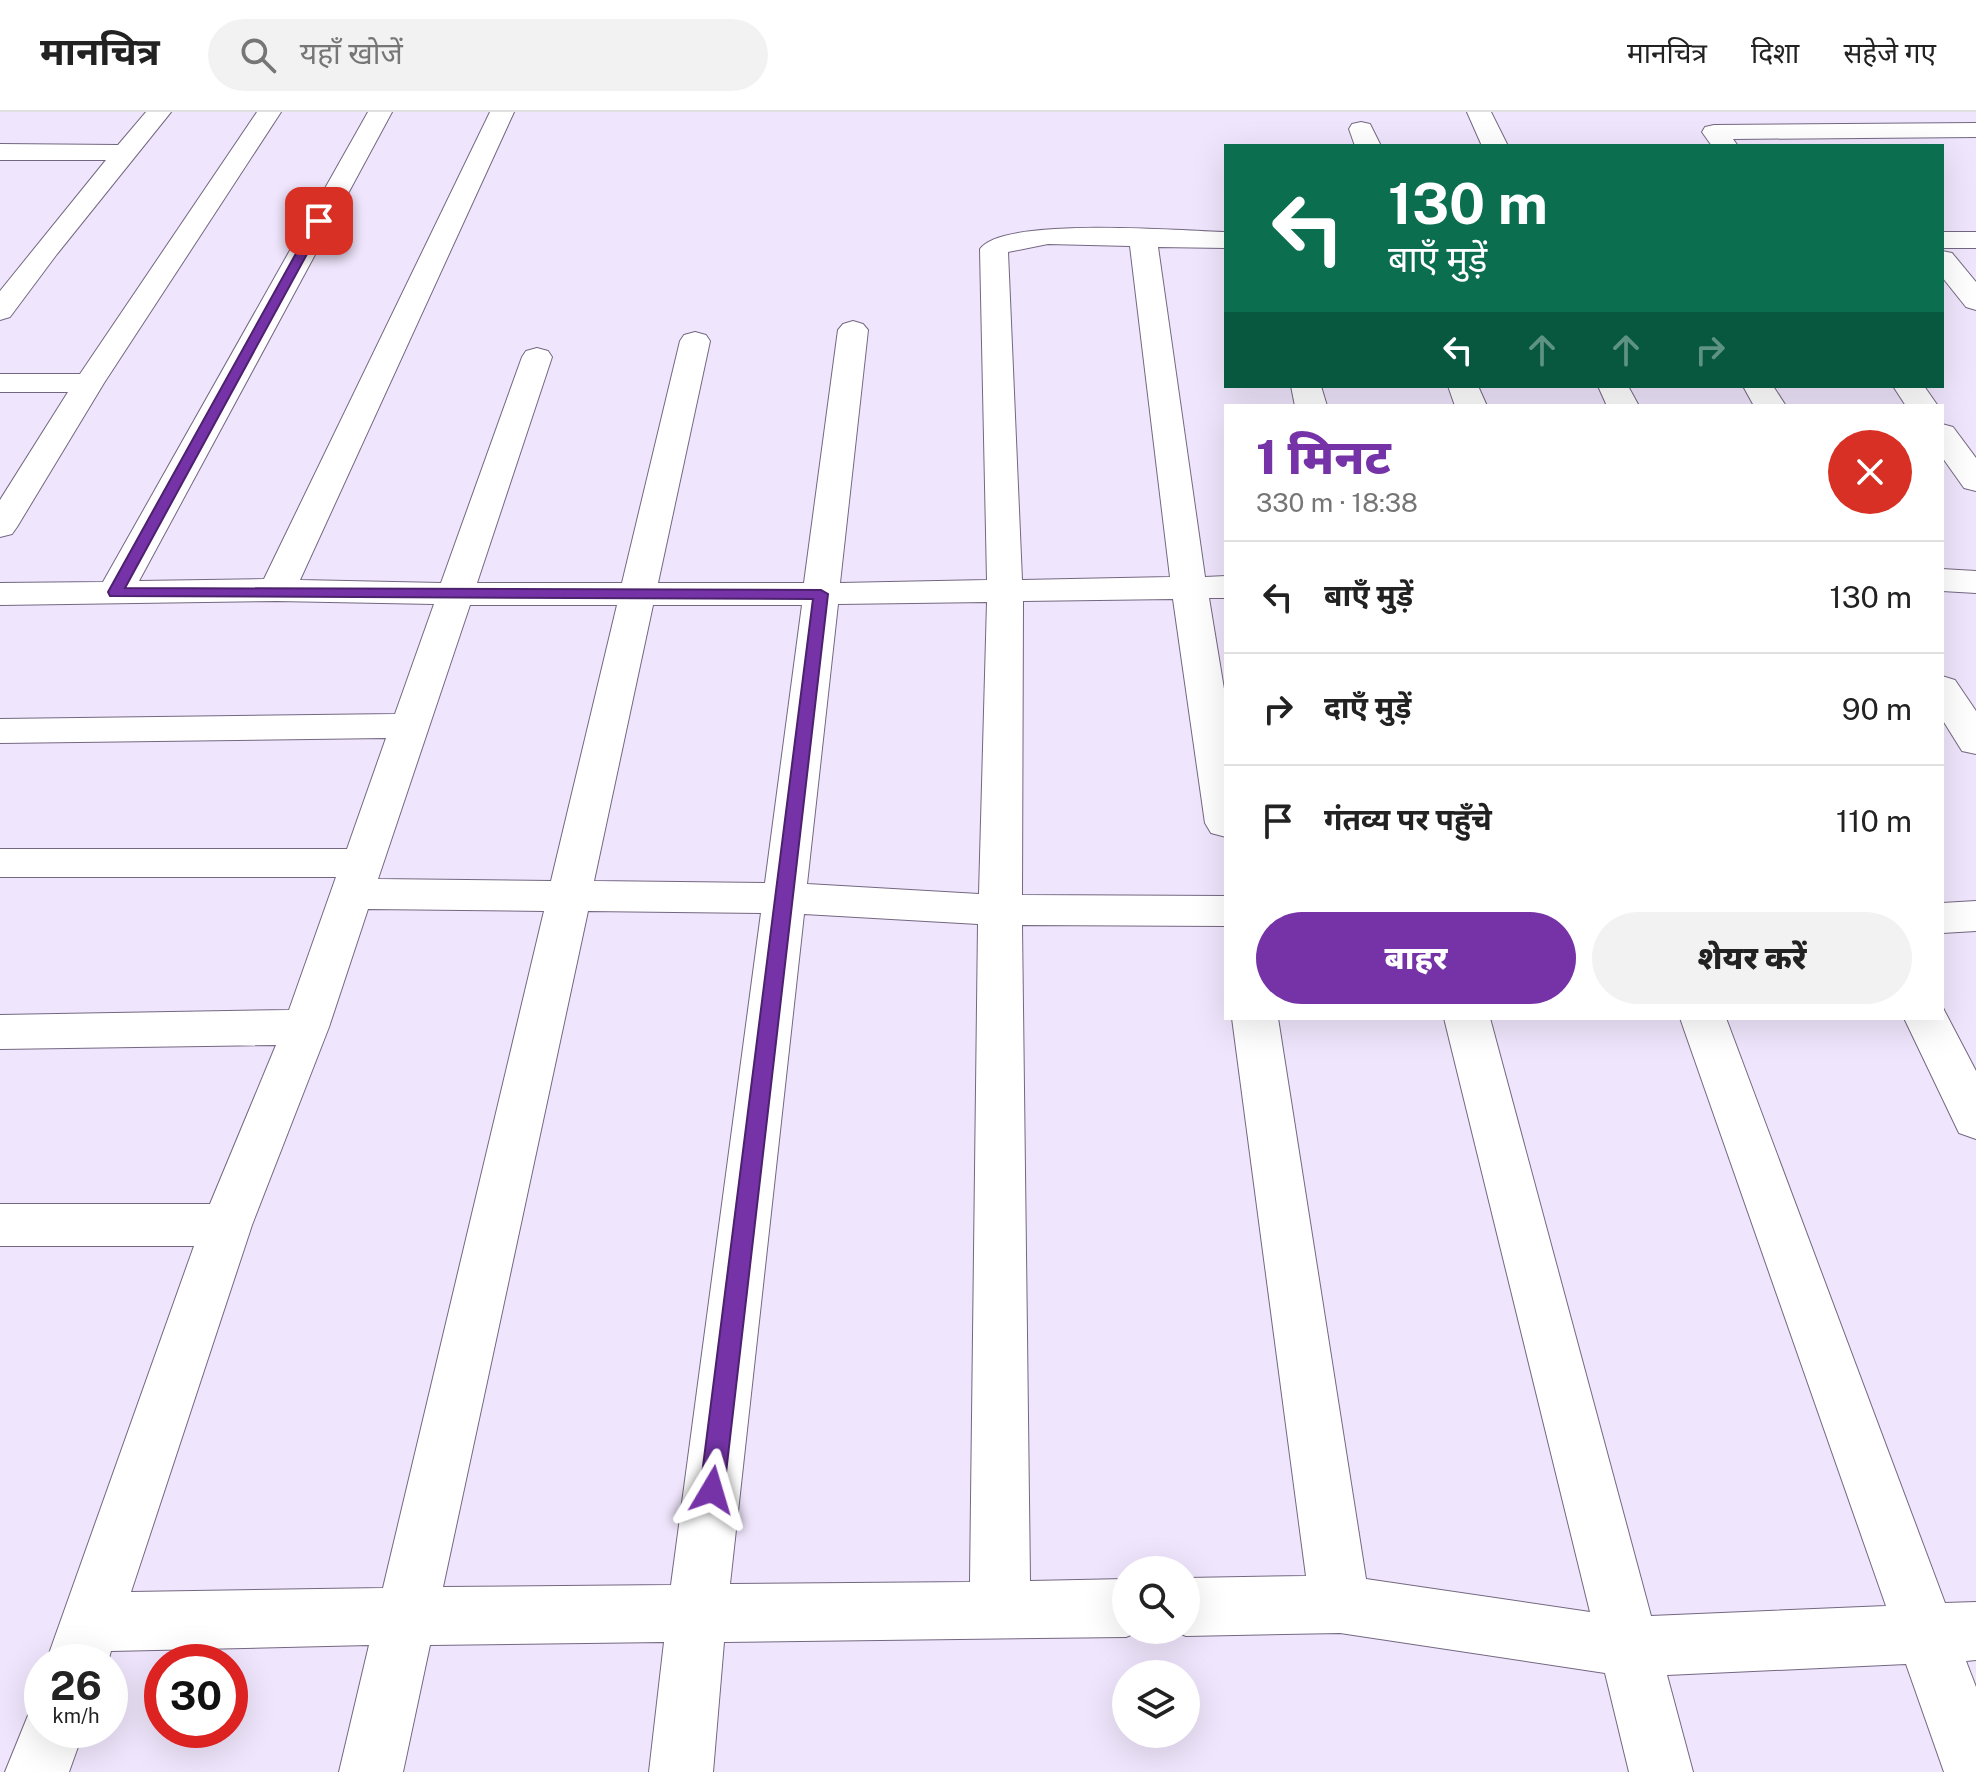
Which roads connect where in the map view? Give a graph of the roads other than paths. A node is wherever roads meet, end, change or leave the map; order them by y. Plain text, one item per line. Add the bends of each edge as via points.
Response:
1 (159, 112) edge
2 (269, 112) edge
3 (380, 112) edge
4 (502, 112) edge
5 (1479, 112) edge
6 (1793, 121) edge
7 (1976, 130) edge
8 (1842, 138) edge
9 (1494, 144) edge
10 (1723, 144) edge
11 (125, 153) junction
12 (2, 155) edge
13 (1143, 240) junction
14 (1224, 240) edge
15 (1944, 240) edge
16 (1976, 240) edge
17 (1944, 261) edge
18 (1976, 301) edge
19 (0, 311) edge
20 (853, 330) dead end
21 (695, 341) dead end
22 (537, 357) dead end
23 (0, 383) edge
24 (89, 383) junction
25 (1944, 437) edge
26 (0, 467) edge
27 (36, 467) junction
28 (1976, 481) edge
29 (0, 527) edge
30 (1944, 580) edge
31 (1976, 582) edge
32 (1189, 587) junction
33 (1224, 587) edge
34 (277, 590) junction
35 (1005, 590) junction
36 (115, 592) junction
37 (0, 594) edge
38 (456, 594) junction
39 (638, 594) junction
40 (821, 594) junction
41 (1944, 691) edge
42 (411, 726) junction
43 (0, 731) edge
44 (1976, 742) edge
45 (1224, 810) edge
46 (0, 863) edge
47 (358, 878) junction
48 (570, 896) junction
49 (784, 898) junction
50 (1000, 910) junction
51 (1224, 911) edge
52 (1976, 916) edge
53 (1944, 918) edge
54 (1255, 1020) edge
55 (1468, 1020) edge
56 (1704, 1020) edge
57 (1928, 1020) edge
58 (306, 1027) junction
59 (0, 1032) edge
60 (1976, 1120) edge
61 (0, 1225) edge
62 (227, 1225) junction
63 (1340, 1604) junction
64 (1200, 1607) edge
65 (1112, 1608) edge
66 (1000, 1610) junction
67 (407, 1614) junction
68 (697, 1614) junction
69 (1951, 1633) edge
70 (85, 1642) edge
71 (1630, 1647) junction
72 (46, 1748) edge
73 (37, 1772) edge
74 (371, 1772) edge
75 (681, 1772) edge
76 (1661, 1772) edge
77 (1976, 1772) edge

1 - 11 street
2 - 24 street
3 - 36 street
4 - 34 street
5 - 9 street
6 - 8 street
6 - 10 street via 1714,132
7 - 8 street
11 - 12 street
11 - 19 street
13 - 14 street
13 - 32 street
13 - 35 street via 1048,236 994,249
15 - 16 street
17 - 18 street
20 - 40 street
21 - 39 street
22 - 38 street
23 - 24 street
24 - 27 street
25 - 28 street
26 - 27 street
27 - 29 street
30 - 31 street
32 - 33 street
32 - 35 street
32 - 45 street
34 - 36 street
34 - 38 street
35 - 40 street
35 - 50 street
36 - 37 street
38 - 39 street
38 - 42 street
39 - 40 street
39 - 48 street
40 - 49 street
41 - 44 street
42 - 43 street
42 - 47 street
46 - 47 street
47 - 48 street
47 - 58 street
48 - 49 street
48 - 67 street
49 - 50 street
49 - 68 street
50 - 51 street
50 - 66 street
52 - 53 street
54 - 63 street
55 - 71 street
56 - 69 street
57 - 60 street
58 - 59 street
58 - 62 street
61 - 62 street
62 - 70 street
63 - 64 street
63 - 71 street
65 - 66 street
66 - 68 street
67 - 68 street
67 - 70 street
67 - 74 street
68 - 75 street
69 - 71 street
69 - 77 street
71 - 76 street
72 - 73 street

